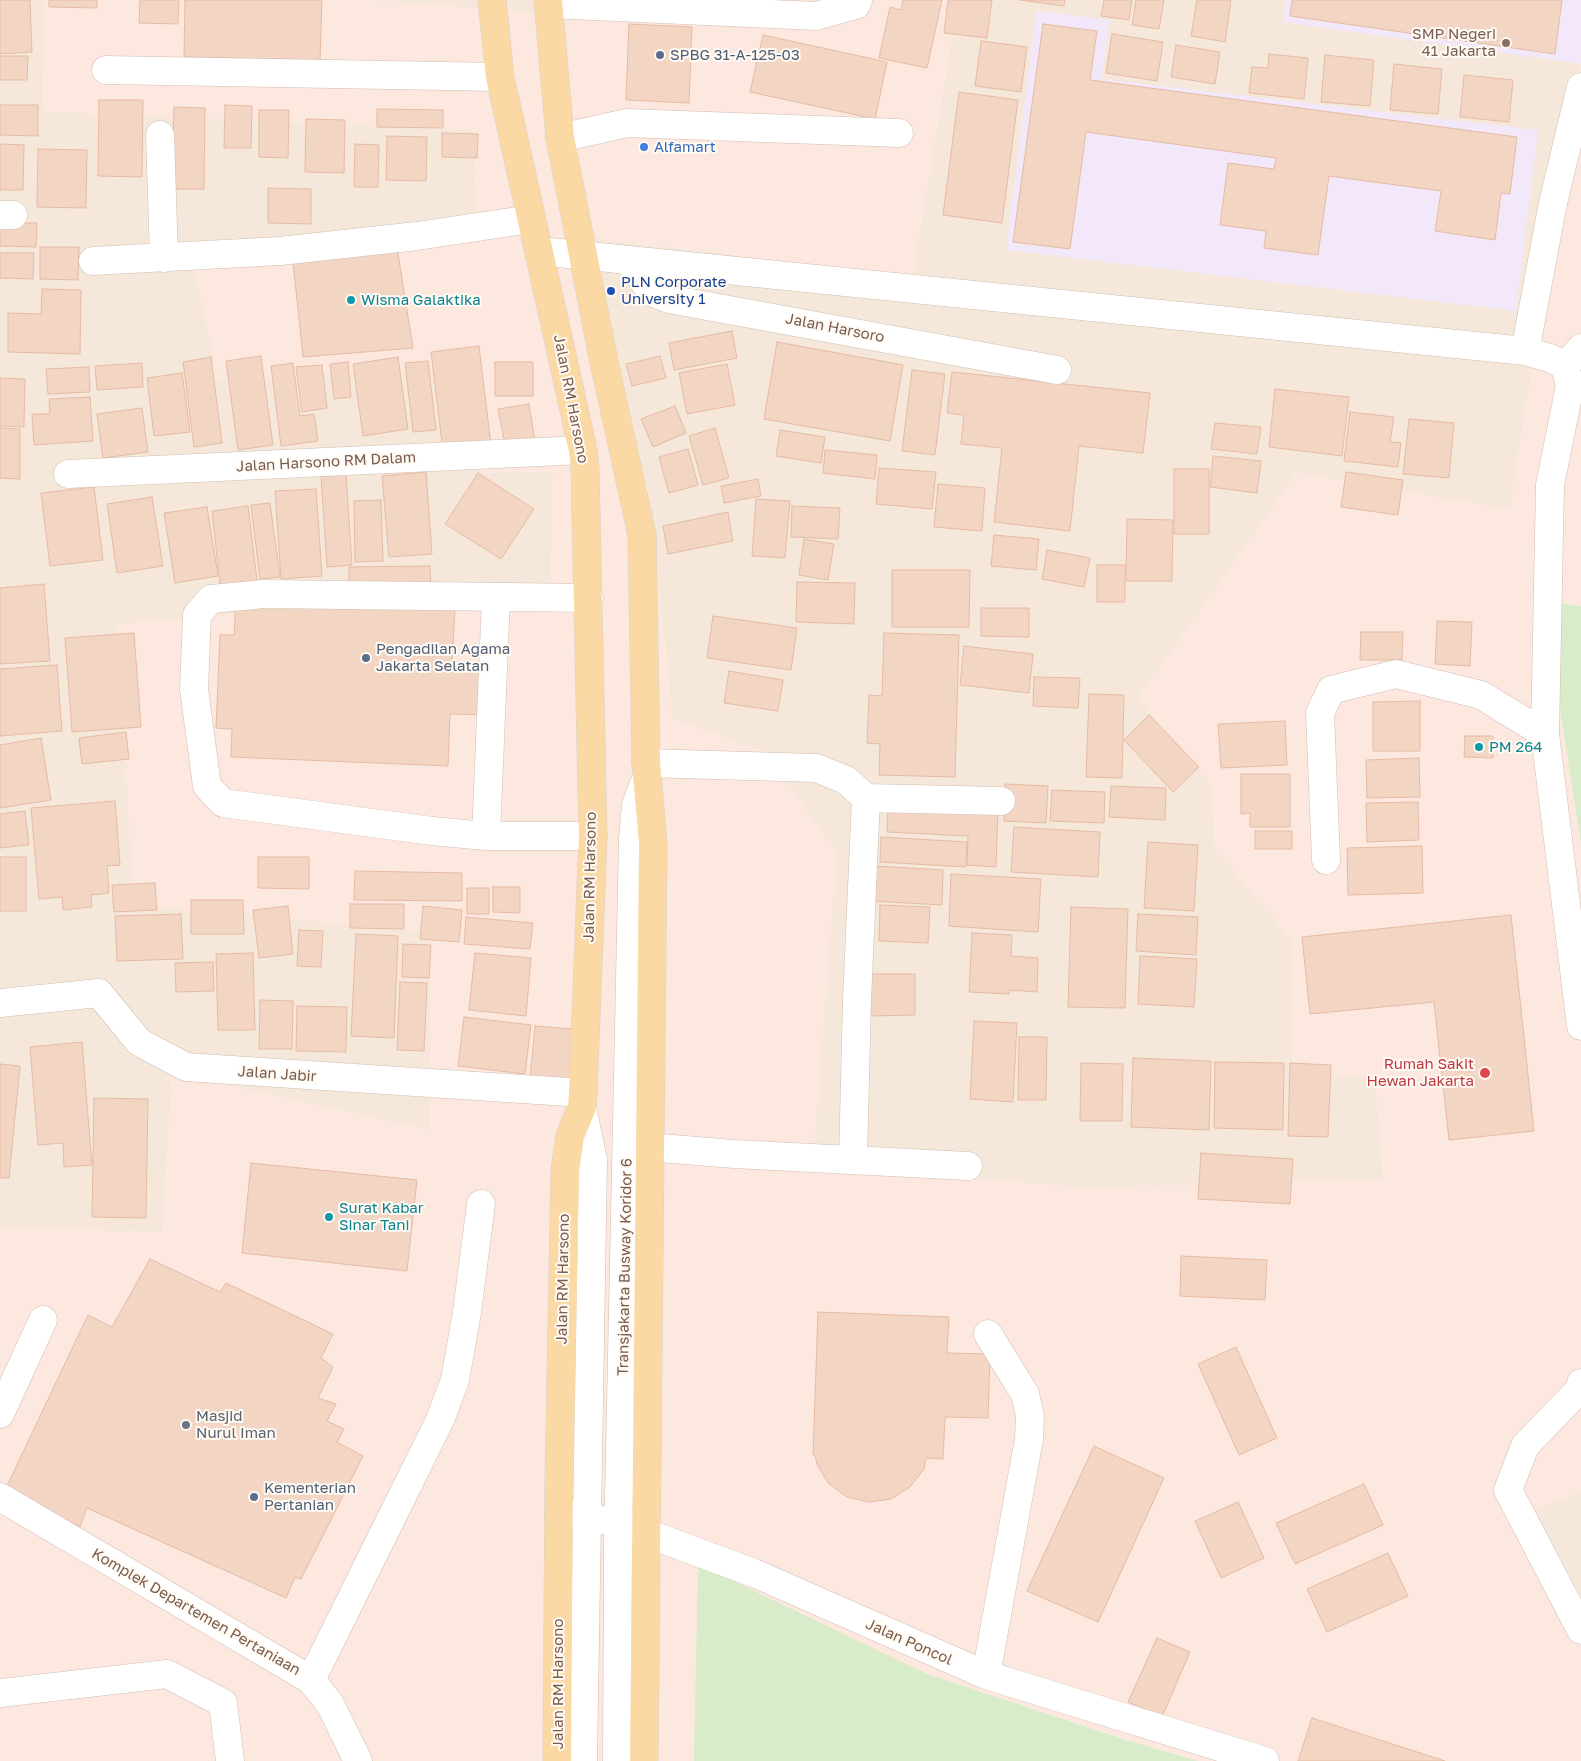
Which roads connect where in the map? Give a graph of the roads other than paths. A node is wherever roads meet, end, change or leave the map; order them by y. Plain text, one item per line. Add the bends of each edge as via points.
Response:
1 (492, 0) edge
2 (858, 0) edge
3 (548, 2) edge
4 (106, 70) dead end
5 (500, 76) junction
6 (1581, 87) edge
7 (899, 133) dead end
8 (160, 135) dead end
9 (560, 138) junction
10 (531, 219) junction
11 (540, 251) junction
12 (583, 256) junction
13 (164, 258) junction
14 (93, 261) dead end
15 (629, 261) junction
16 (1525, 352) junction
17 (1573, 357) edge
18 (1057, 370) dead end
19 (583, 450) junction
20 (68, 474) dead end
21 (496, 598) junction
22 (589, 598) junction
23 (1545, 734) junction
24 (646, 770) junction
25 (866, 798) junction
26 (1001, 801) dead end
27 (486, 836) junction
28 (592, 836) junction
29 (1326, 860) dead end
30 (0, 1004) edge
31 (1581, 1026) edge
32 (582, 1100) junction
33 (648, 1147) junction
34 (853, 1160) junction
35 (968, 1166) dead end
36 (481, 1204) dead end
37 (43, 1320) dead end
38 (988, 1334) dead end
39 (1581, 1383) edge
40 (0, 1414) edge
41 (0, 1497) edge
42 (558, 1513) junction
43 (588, 1517) junction
44 (619, 1523) junction
45 (647, 1534) junction
46 (1581, 1630) edge
47 (986, 1675) junction
48 (312, 1680) junction
49 (0, 1693) edge
50 (230, 1761) edge
51 (358, 1761) edge
52 (558, 1761) edge
53 (583, 1761) edge
54 (617, 1761) edge
55 (644, 1761) edge
56 (1265, 1761) edge

1 - 5 main road, Jalan RM Harsono
2 - 3 street via 856,5 816,16
3 - 9 main road
4 - 5 street
5 - 10 main road, Jalan RM Harsono
6 - 16 street via 1553,203
7 - 9 street via 627,123
8 - 13 street
9 - 12 main road
10 - 11 main road, Jalan RM Harsono
10 - 13 street via 290,250
11 - 12 street
11 - 19 main road, Jalan RM Harsono
12 - 15 street
12 - 24 main road via 642,535
13 - 14 street
15 - 16 street
15 - 18 street, Jalan Harsoro via 651,292 669,299
16 - 17 street via 1550,358
17 - 23 street via 1550,485
19 - 20 street, Jalan Harsono RM Dalam
19 - 22 main road, Jalan RM Harsono
21 - 22 street
21 - 27 street
21 - 27 street via 264,594 211,599 197,615 194,689 207,786 223,803
22 - 28 main road, Jalan RM Harsono
23 - 29 street via 1481,695 1396,674 1332,690 1320,713
23 - 31 street
24 - 25 street via 816,768 846,780
24 - 33 main road via 653,843
24 - 44 street, Transjakarta Busway Koridor 6 via 636,805 633,839
25 - 26 street
25 - 34 street via 856,1000
27 - 28 street
28 - 32 main road, Jalan RM Harsono
30 - 32 street, Jalan Jabir via 99,993 139,1042 186,1068 521,1090
32 - 42 main road, Jalan RM Harsono via 570,1136 564,1170
32 - 43 street via 592,1160
33 - 34 street
33 - 45 main road
34 - 35 street
36 - 48 street via 455,1380 440,1420
37 - 40 street
38 - 47 street via 1024,1394 1030,1416 1029,1438
39 - 46 street via 1579,1390 1525,1446 1508,1490
41 - 48 street, Komplek Departemen Pertaniaan
42 - 43 street, Jalan Poncol
42 - 52 main road, Jalan RM Harsono
43 - 44 street, Jalan Poncol
43 - 53 street
44 - 45 street, Jalan Poncol
44 - 54 street, Transjakarta Busway Koridor 6
45 - 47 street, Jalan Poncol via 754,1573
45 - 55 main road
47 - 56 street, Jalan Poncol
48 - 51 street, Komplek Departemen Pertaniaan via 330,1704
49 - 50 street via 167,1674 222,1703

